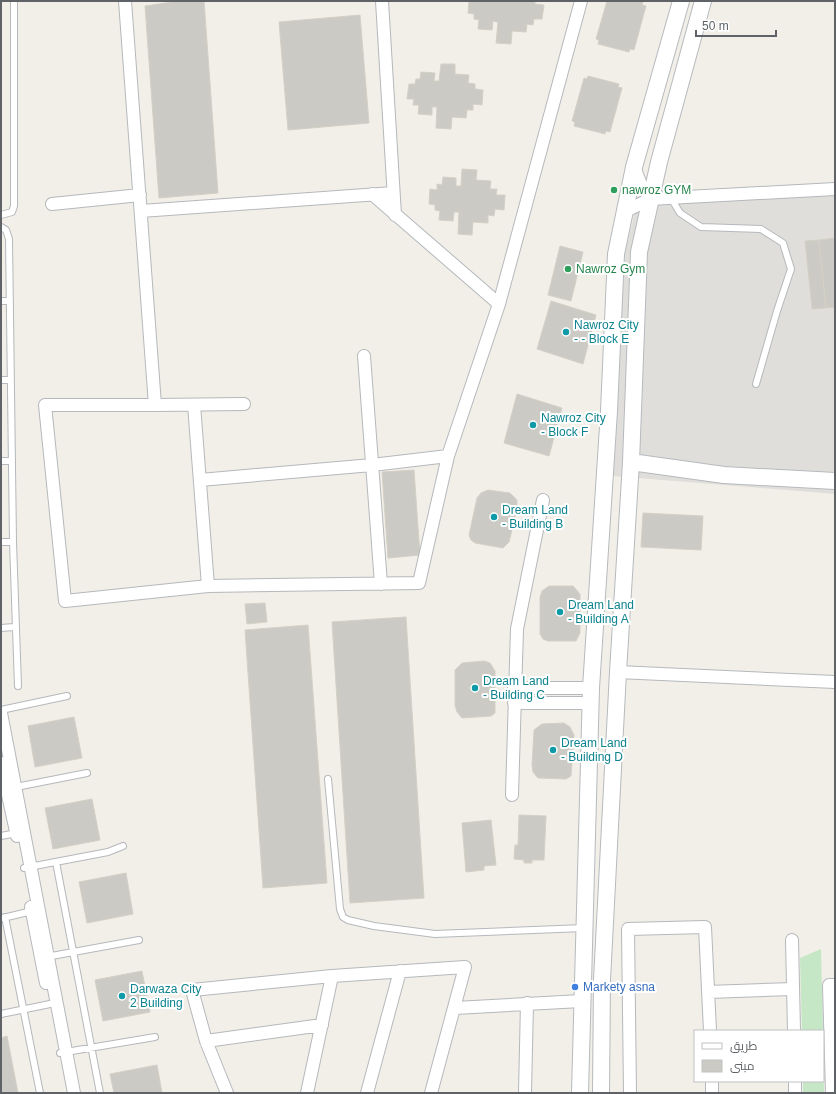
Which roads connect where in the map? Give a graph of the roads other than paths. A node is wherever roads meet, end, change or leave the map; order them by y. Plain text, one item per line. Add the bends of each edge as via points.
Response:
1 (14, 1) edge
2 (125, 1) edge
3 (382, 1) edge
4 (581, 1) edge
5 (681, 1) edge
6 (703, 1) edge
7 (635, 161) junction
8 (659, 162) junction
9 (835, 189) edge
10 (393, 193) junction
11 (372, 194) junction
12 (140, 195) junction
13 (671, 198) junction
14 (650, 199) junction
15 (52, 204) dead end
16 (141, 211) junction
17 (624, 212) junction
18 (1, 215) edge
19 (395, 215) junction
20 (1, 227) edge
21 (620, 230) junction
22 (642, 234) junction
23 (1, 300) edge
24 (10, 301) junction
25 (498, 304) junction
26 (364, 356) dead end
27 (1, 380) edge
28 (11, 380) junction
29 (756, 384) dead end
30 (244, 404) dead end
31 (155, 405) junction
32 (194, 405) junction
33 (448, 456) junction
34 (12, 461) junction
35 (1, 462) edge
36 (632, 462) junction
37 (372, 465) junction
38 (200, 480) junction
39 (835, 481) edge
40 (543, 500) dead end
41 (1, 542) edge
42 (13, 542) junction
43 (381, 584) junction
44 (208, 586) junction
45 (14, 627) junction
46 (1, 628) edge
47 (618, 672) junction
48 (835, 682) edge
49 (18, 686) dead end
50 (514, 688) junction
51 (591, 695) junction
52 (67, 696) dead end
53 (514, 703) junction
54 (1, 710) edge
55 (1, 713) edge
56 (1, 763) edge
57 (88, 773) dead end
58 (328, 779) dead end
59 (16, 787) junction
60 (512, 796) dead end
61 (17, 833) junction
62 (1, 836) edge
63 (123, 846) dead end
64 (56, 862) junction
65 (28, 867) junction
66 (32, 911) junction
67 (3, 918) edge
68 (583, 936) junction
69 (139, 940) dead end
70 (792, 940) dead end
71 (603, 948) junction
72 (73, 952) junction
73 (45, 958) junction
74 (400, 971) junction
75 (332, 976) junction
76 (582, 978) junction
77 (602, 980) junction
78 (835, 985) edge
79 (793, 989) junction
80 (708, 992) junction
81 (581, 1001) junction
82 (527, 1003) junction
83 (50, 1004) junction
84 (455, 1008) junction
85 (23, 1009) junction
86 (1, 1014) edge
87 (322, 1025) junction
88 (710, 1030) edge
89 (794, 1030) edge
90 (155, 1037) dead end
91 (206, 1041) junction
92 (91, 1047) junction
93 (63, 1052) junction
94 (712, 1082) edge
95 (794, 1082) edge
96 (40, 1093) edge
97 (67, 1093) edge
98 (74, 1093) edge
99 (100, 1093) edge
100 (226, 1093) edge
101 (307, 1093) edge
102 (367, 1093) edge
103 (431, 1093) edge
104 (525, 1093) edge
105 (580, 1093) edge
106 (600, 1093) edge
107 (630, 1093) edge
108 (712, 1093) edge
109 (795, 1093) edge
110 (832, 1093) edge

1 - 18 lane via 14,206 12,212
2 - 12 street
3 - 10 street
4 - 25 street
5 - 7 main road
6 - 8 main road
7 - 8 main road
7 - 14 street via 642,187
7 - 17 main road
8 - 14 main road
9 - 13 street
10 - 11 street
10 - 19 street
11 - 16 street
11 - 19 street
12 - 15 street
12 - 16 street
13 - 14 street
13 - 29 lane via 680,213 701,227 761,229 783,243 791,269
14 - 17 street
14 - 22 main road
16 - 31 street
17 - 21 main road
19 - 25 street
20 - 24 lane via 9,234
21 - 22 main road via 632,228
21 - 51 main road via 614,284 609,411
22 - 36 main road via 637,289
23 - 24 lane
24 - 28 lane
25 - 33 street
26 - 37 street
27 - 28 lane
28 - 34 lane
30 - 32 street
31 - 32 street
31 - 44 street via 45,405 65,601
32 - 38 street
33 - 37 street
33 - 43 street via 419,583
34 - 35 lane
34 - 42 lane
36 - 39 main road via 724,475
36 - 47 main road
37 - 38 street
37 - 43 street
38 - 44 street
40 - 50 street via 517,629
41 - 42 lane
42 - 45 lane
43 - 44 street
45 - 46 lane
45 - 49 lane
47 - 48 street
47 - 71 main road
50 - 51 street
50 - 53 street
51 - 53 street
51 - 68 main road
52 - 54 lane
53 - 60 street
55 - 59 street
56 - 61 street
57 - 59 lane
58 - 68 lane via 340,910 343,917 374,926 436,934
59 - 65 street
61 - 62 lane
61 - 65 street
63 - 64 lane via 108,852
64 - 65 lane
64 - 72 lane
65 - 66 street
65 - 73 street
66 - 67 lane
66 - 73 street
67 - 85 lane
68 - 71 main road via 586,950 592,953
68 - 76 main road
69 - 72 lane
70 - 79 street
71 - 77 main road
72 - 73 lane
72 - 92 lane
73 - 83 street
73 - 93 street
74 - 75 street
74 - 84 street via 465,967
74 - 102 street
75 - 87 street
75 - 91 street via 192,990
76 - 77 main road via 585,971 590,969 595,970
76 - 81 main road
77 - 106 main road
78 - 110 street via 829,985
79 - 80 street
79 - 89 street
80 - 88 street
80 - 107 street via 705,927 628,930
81 - 82 street
81 - 105 main road
82 - 84 street
82 - 104 street
83 - 85 lane
83 - 93 street
84 - 103 street
85 - 86 lane
85 - 96 lane
87 - 91 street
87 - 101 street
90 - 92 lane
91 - 100 street
92 - 93 lane
92 - 99 lane
93 - 97 street
93 - 98 street
94 - 108 street
95 - 109 street

